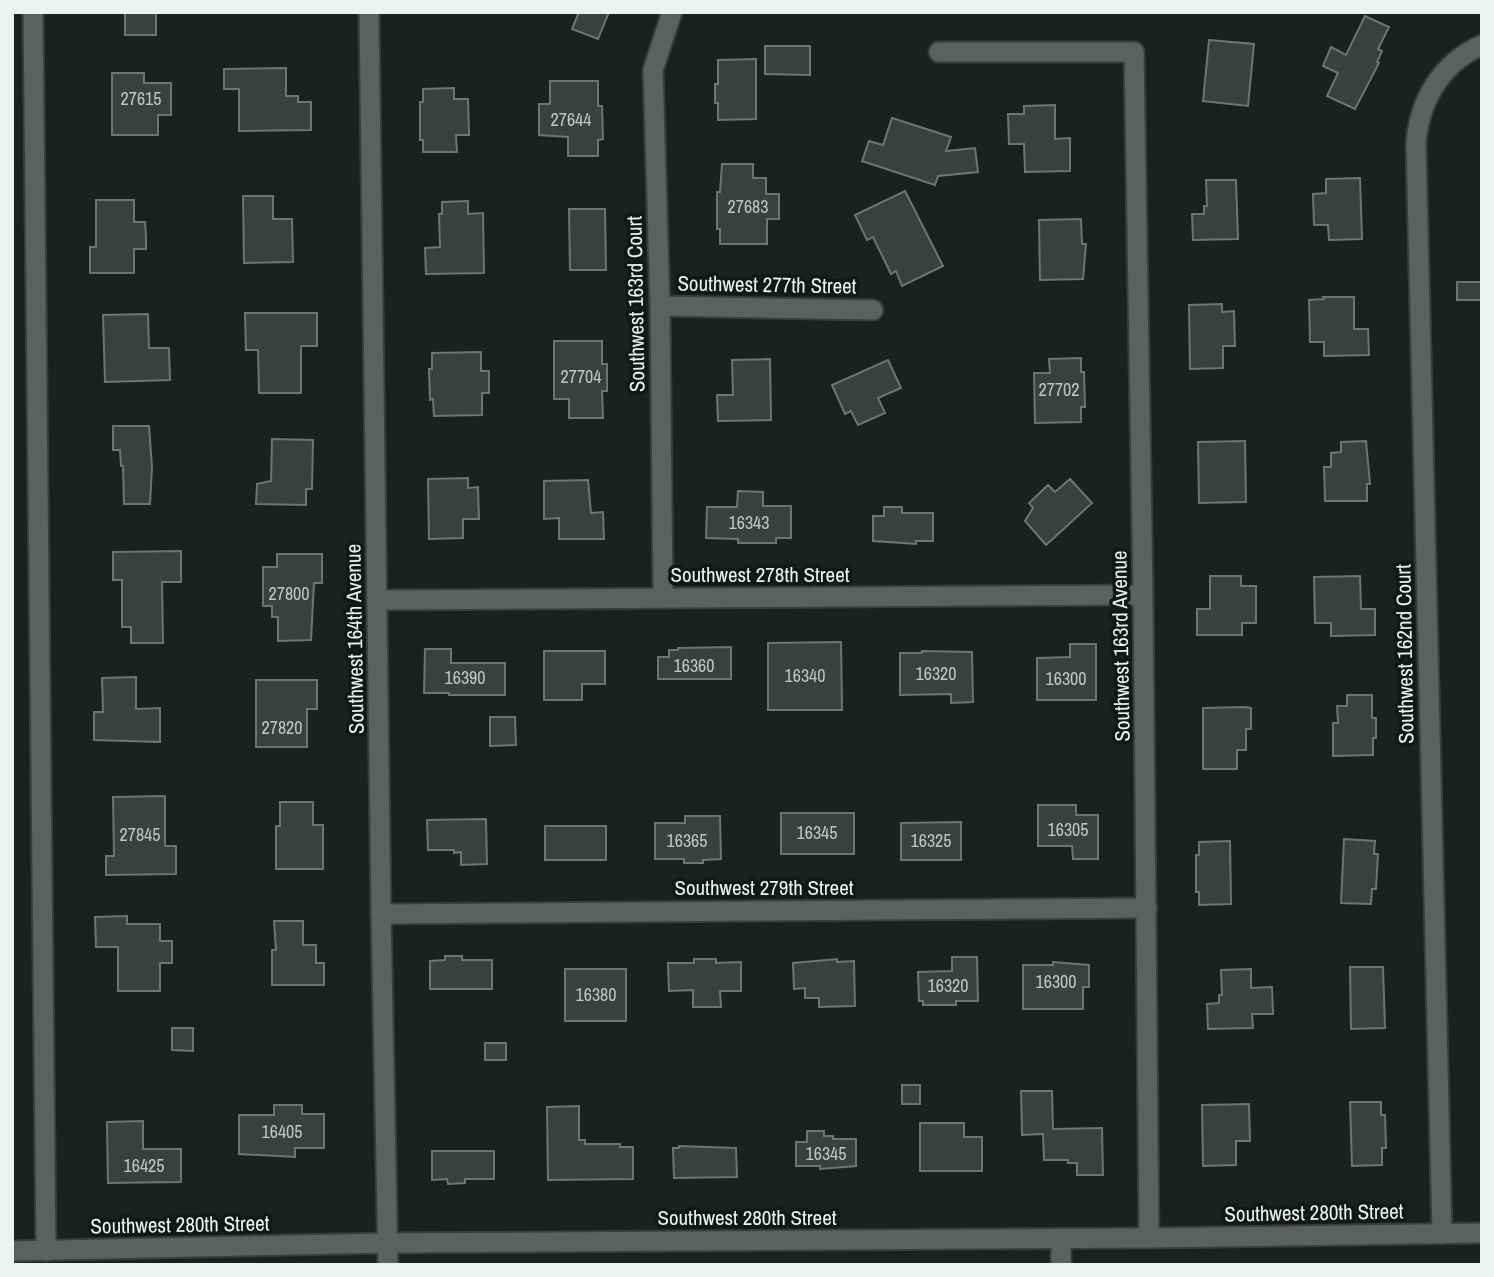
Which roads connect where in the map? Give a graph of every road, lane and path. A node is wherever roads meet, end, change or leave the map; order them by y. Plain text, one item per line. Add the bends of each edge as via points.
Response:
1 (33, 12) edge
2 (369, 12) edge
3 (672, 12) edge
4 (1482, 45) edge
5 (939, 52) dead end
6 (660, 306) junction
7 (873, 310) dead end
8 (1143, 595) junction
9 (663, 598) junction
10 (377, 600) junction
11 (1147, 908) junction
12 (381, 914) junction
13 (1482, 1233) edge
14 (1442, 1234) junction
15 (1149, 1238) junction
16 (1061, 1239) junction
17 (388, 1244) junction
18 (12, 1251) edge
19 (46, 1251) junction
20 (388, 1265) edge
21 (1061, 1265) edge

1 - 19 street
2 - 10 street, Southwest 164th Avenue
3 - 6 street, Southwest 163rd Court via 653,70
4 - 14 street, Southwest 162nd Court via 1460,57 1439,77 1423,109 1416,144
5 - 8 street, Southwest 163rd Avenue via 1134,52
6 - 7 street, Southwest 277th Street
6 - 9 street, Southwest 163rd Court
8 - 9 street, Southwest 278th Street
8 - 11 street, Southwest 163rd Avenue
9 - 10 street, Southwest 278th Street
10 - 12 street, Southwest 164th Avenue
11 - 12 street, Southwest 279th Street
11 - 15 street, Southwest 163rd Avenue
12 - 17 street, Southwest 164th Avenue
13 - 14 street, Southwest 280th Street
14 - 15 street, Southwest 280th Street
15 - 16 street, Southwest 280th Street
16 - 17 street, Southwest 280th Street
16 - 21 street
17 - 19 street, Southwest 280th Street
17 - 20 street, Southwest 164th Avenue
18 - 19 street, Southwest 280th Street

